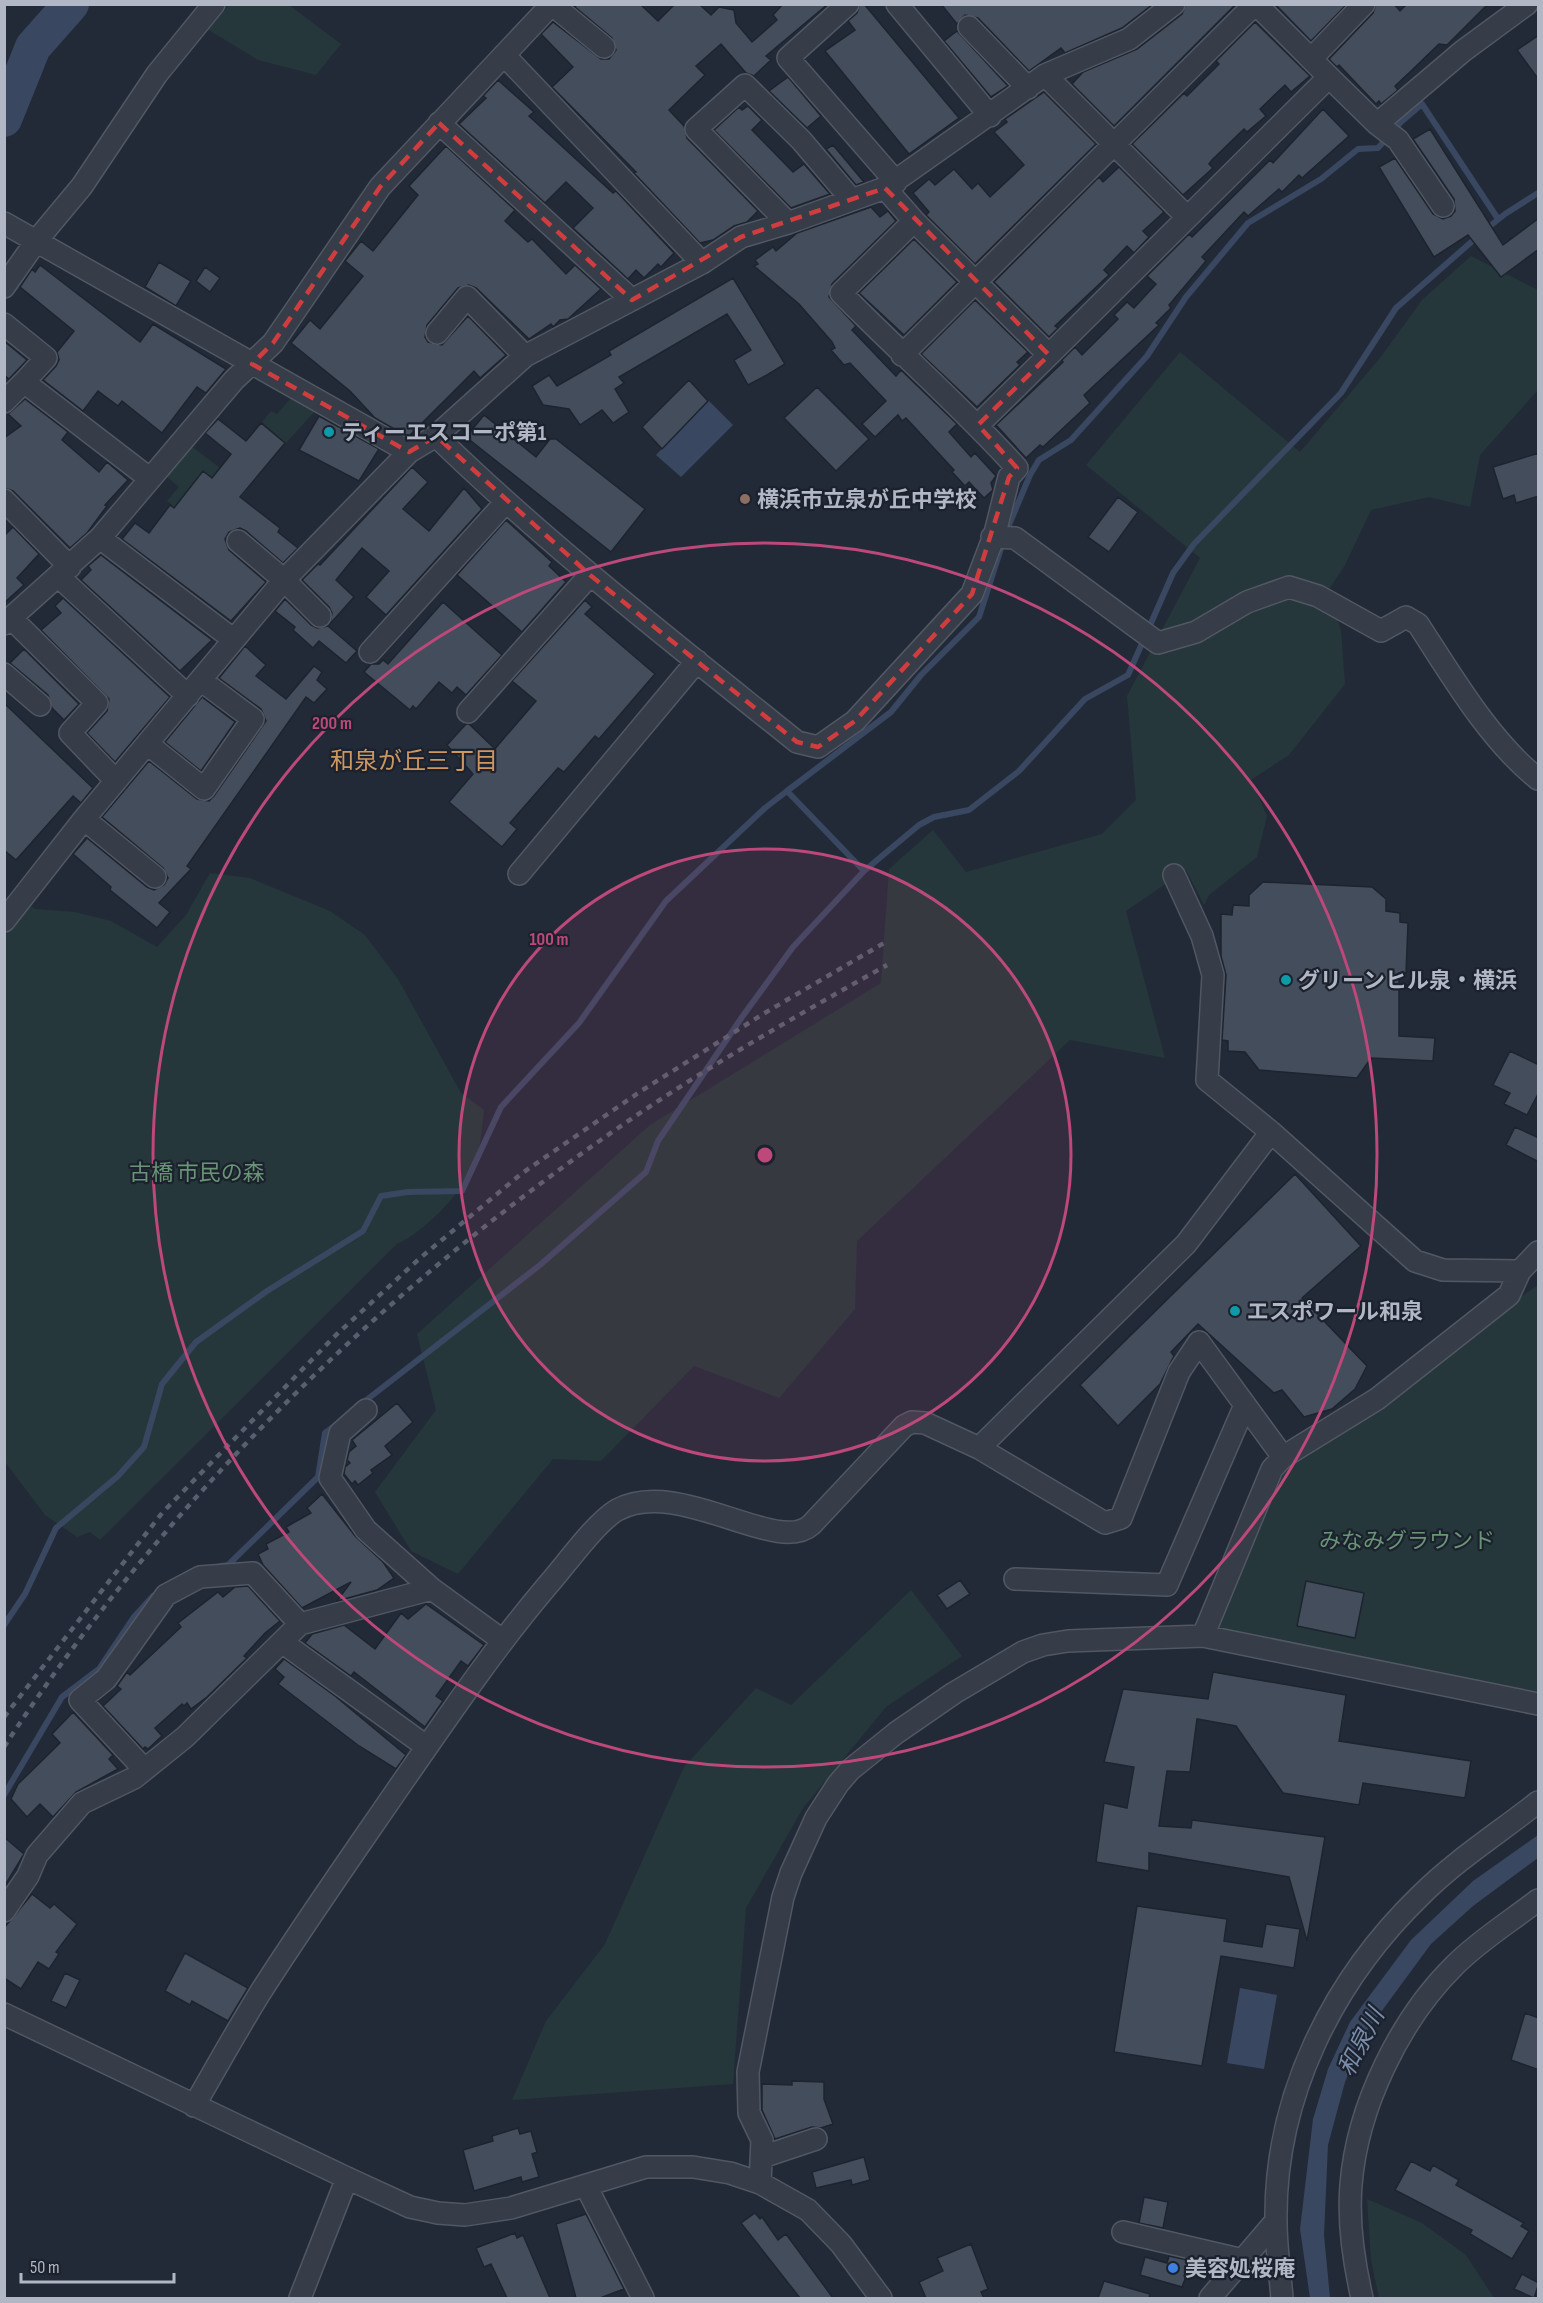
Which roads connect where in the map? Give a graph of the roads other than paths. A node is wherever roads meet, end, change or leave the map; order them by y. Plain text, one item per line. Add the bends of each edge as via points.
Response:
1 (214, 4) edge
2 (552, 4) edge
3 (559, 4) edge
4 (848, 4) edge
5 (897, 4) edge
6 (1174, 4) edge
7 (1256, 4) edge
8 (1364, 4) edge
9 (1527, 4) edge
10 (969, 27) dead end
11 (604, 47) dead end
12 (504, 55) junction
13 (1311, 59) junction
14 (1045, 75) junction
15 (1329, 77) junction
16 (1028, 88) junction
17 (990, 116) junction
18 (439, 123) junction
19 (1377, 124) junction
20 (1114, 145) junction
21 (890, 185) junction
22 (852, 200) junction
23 (1443, 206) dead end
24 (1186, 216) junction
25 (914, 221) junction
26 (4, 223) edge
27 (788, 223) junction
28 (37, 240) junction
29 (702, 263) junction
30 (977, 281) junction
31 (4, 287) edge
32 (632, 300) junction
33 (4, 324) edge
34 (437, 333) dead end
35 (1049, 355) junction
36 (525, 356) junction
37 (902, 356) junction
38 (252, 364) junction
39 (24, 382) junction
40 (4, 402) edge
41 (978, 425) junction
42 (436, 436) junction
43 (409, 452) junction
44 (149, 478) junction
45 (4, 500) edge
46 (505, 503) junction
47 (992, 537) junction
48 (100, 538) junction
49 (238, 541) dead end
50 (64, 572) junction
51 (590, 575) junction
52 (284, 580) junction
53 (320, 616) dead end
54 (8, 621) edge
55 (234, 640) junction
56 (370, 652) dead end
57 (697, 661) junction
58 (4, 674) edge
59 (195, 688) junction
60 (40, 705) dead end
61 (468, 712) dead end
62 (149, 745) junction
63 (1539, 779) edge
64 (116, 782) junction
65 (84, 819) junction
66 (519, 874) dead end
67 (1174, 875) dead end
68 (154, 877) dead end
69 (4, 921) edge
70 (1271, 1132) junction
71 (1539, 1251) edge
72 (1520, 1271) junction
73 (1245, 1405) junction
74 (366, 1410) dead end
75 (979, 1448) junction
76 (1283, 1457) junction
77 (1016, 1579) dead end
78 (432, 1589) junction
79 (300, 1624) junction
80 (1203, 1636) junction
81 (502, 1640) junction
82 (282, 1642) junction
83 (1539, 1704) edge
84 (427, 1747) junction
85 (144, 1769) junction
86 (1539, 1802) edge
87 (1539, 1900) edge
88 (4, 1911) edge
89 (4, 2014) edge
90 (194, 2106) junction
91 (816, 2139) dead end
92 (762, 2157) junction
93 (347, 2178) junction
94 (760, 2183) junction
95 (586, 2186) junction
96 (1275, 2222) junction
97 (1123, 2232) dead end
98 (1243, 2260) junction
99 (300, 2298) edge
100 (643, 2298) edge
101 (881, 2298) edge
102 (1210, 2298) edge
103 (1282, 2298) edge
104 (1362, 2298) edge

1 - 28 street via 157,74 82,186
2 - 12 street
3 - 11 street via 561,11
4 - 21 street via 788,58
5 - 17 street
6 - 14 street via 1129,39
7 - 13 street
7 - 20 street
8 - 13 street
9 - 19 street via 1463,51
10 - 16 street
12 - 18 street
12 - 29 street
13 - 15 street
14 - 16 street
14 - 20 street
15 - 19 street
15 - 24 street
16 - 17 street
17 - 21 street
18 - 32 street
18 - 38 street via 380,188 273,343
19 - 23 street via 1398,140
20 - 24 street
20 - 30 street
21 - 22 street
21 - 25 street
22 - 27 street
22 - 27 street via 801,140 745,85 696,129
24 - 35 street
25 - 30 street
25 - 37 street via 841,293
26 - 28 street
27 - 29 street via 741,237
28 - 31 street
28 - 38 street
29 - 32 street
30 - 35 street
30 - 37 street
32 - 36 street
33 - 39 street via 46,358
34 - 36 street via 467,297
35 - 41 street
36 - 42 street
37 - 41 street
38 - 43 street
38 - 44 street
39 - 40 street
39 - 44 street
41 - 47 street via 1017,468 1010,477
42 - 43 street
42 - 46 street
43 - 52 street
44 - 48 street
45 - 50 street
46 - 51 street
46 - 56 street
47 - 57 street via 972,594 855,721 818,747 797,742
47 - 63 street via 1016,538 1158,643 1196,632 1248,602 1289,587 1318,596 1381,631 1410,618 1418,624 1471,704 1524,768
48 - 50 street
48 - 55 street
49 - 52 street
50 - 54 street
50 - 59 street
51 - 57 street
51 - 61 street
52 - 53 street
52 - 55 street
54 - 64 street via 97,703 70,732
55 - 59 street
57 - 66 street
58 - 60 street
59 - 62 street
59 - 62 street via 253,719 204,789
62 - 64 street
64 - 65 street
65 - 68 street
65 - 69 street
67 - 70 street via 1202,936 1213,975 1207,1080
70 - 72 street via 1415,1261 1443,1270
70 - 75 street via 1186,1244
71 - 72 street
72 - 76 street via 1509,1295 1377,1399
73 - 75 street via 1199,1342 1179,1372 1121,1518 1105,1523
73 - 76 street
73 - 77 street via 1167,1585
74 - 78 street via 340,1433 330,1478 366,1530
75 - 81 street via 925,1423 909,1423 811,1525 795,1533 778,1533 675,1503 641,1502 616,1511
76 - 80 street via 1264,1482
78 - 79 street
78 - 81 street
79 - 82 street
79 - 85 street via 253,1573 201,1577 166,1595 106,1679 80,1700
80 - 83 street
80 - 92 street via 1068,1641 1023,1652 896,1733 837,1784 816,1818 783,1897 748,2072 748,2113 762,2140
81 - 84 street
82 - 84 street
82 - 85 street via 185,1737
84 - 90 street via 260,1994
85 - 88 street via 134,1778 82,1803 37,1855
86 - 96 street via 1422,1893 1377,1941 1339,1995 1318,2032 1301,2076 1284,2140
87 - 104 street via 1455,1964 1416,2011 1370,2100 1351,2186
89 - 90 street
90 - 93 street
91 - 92 street
92 - 94 street
93 - 95 street via 410,2207 465,2215 511,2208
93 - 99 street
94 - 95 street via 713,2169 670,2165 646,2167
94 - 101 street via 808,2210 841,2244
95 - 100 street
96 - 98 street
96 - 103 street
97 - 98 street
98 - 102 street

